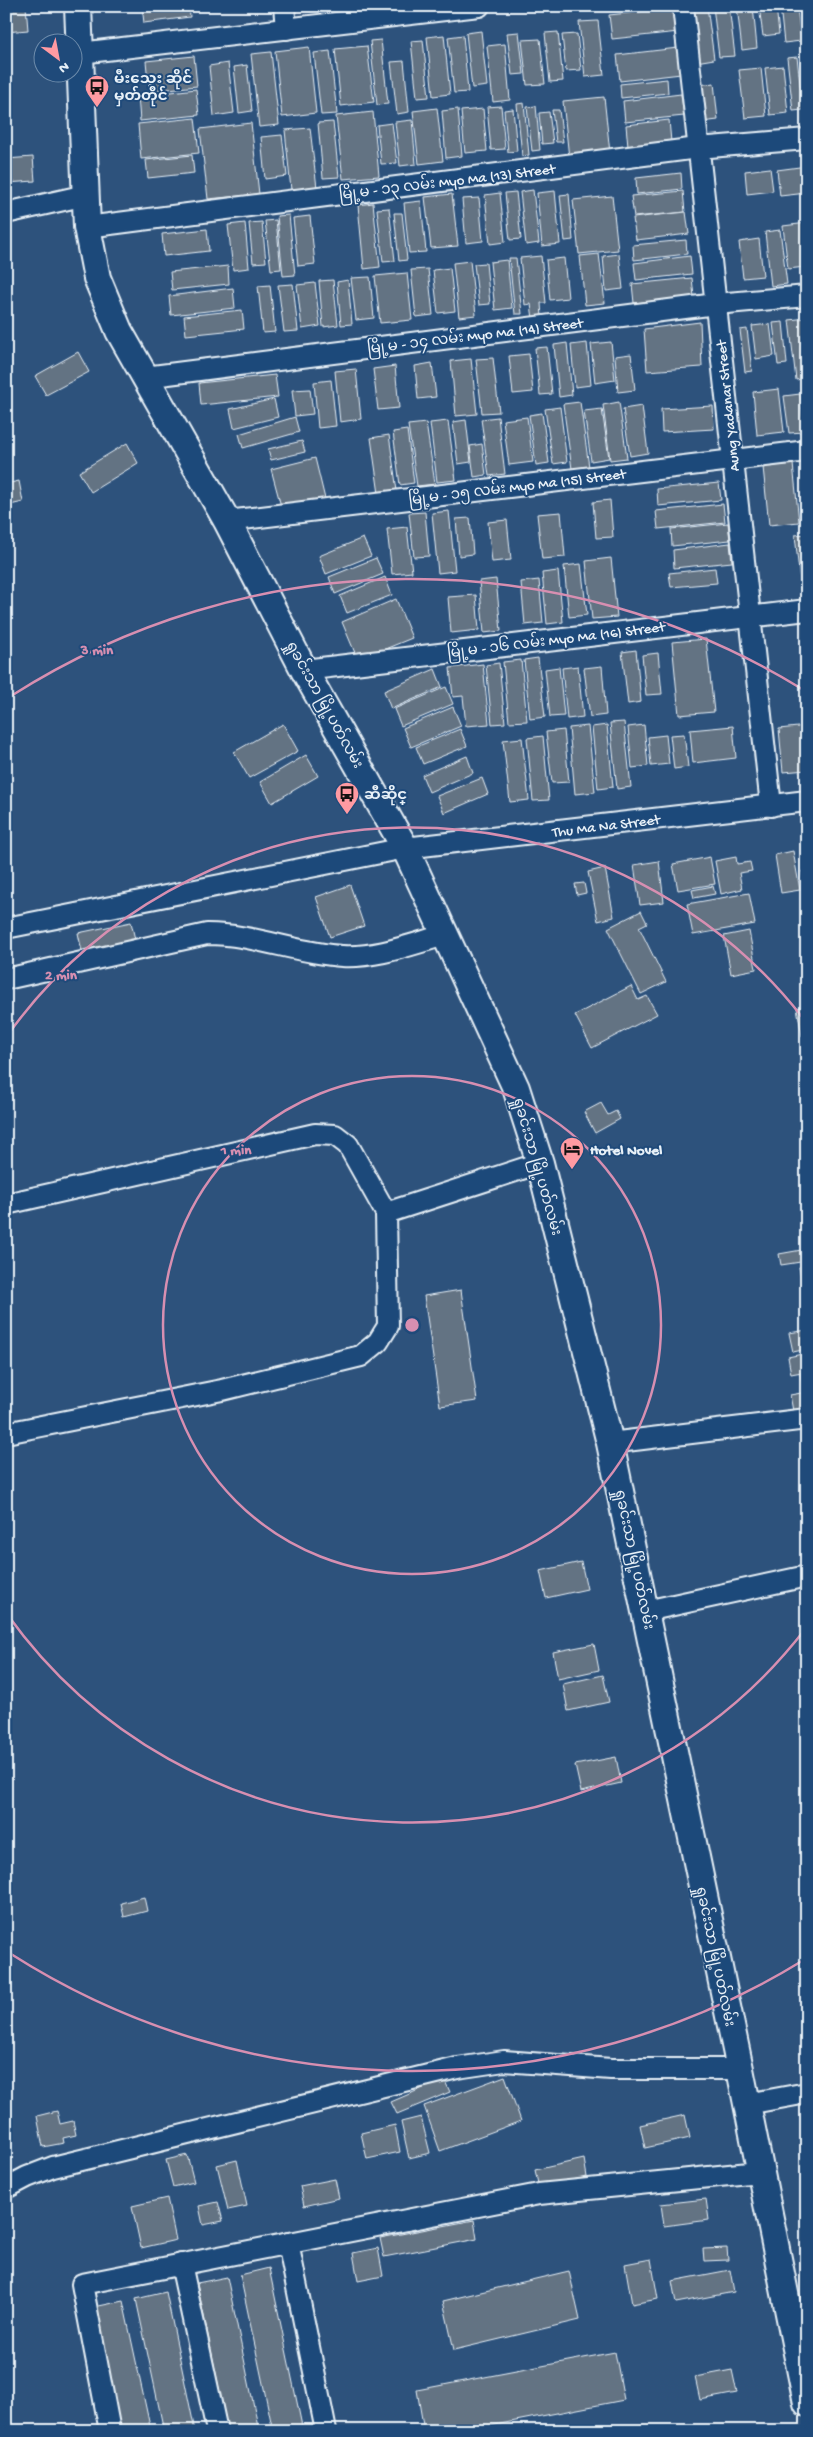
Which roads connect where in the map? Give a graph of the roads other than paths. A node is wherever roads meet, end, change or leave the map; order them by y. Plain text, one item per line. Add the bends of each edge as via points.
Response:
1 (78, 6) edge
2 (284, 6) edge
3 (479, 6) edge
4 (683, 6) edge
5 (286, 29) junction
6 (79, 32) edge
7 (82, 54) edge
8 (81, 82) edge
9 (807, 139) edge
10 (698, 148) junction
11 (86, 195) junction
12 (6, 212) edge
13 (87, 227) junction
14 (807, 296) edge
15 (716, 304) junction
16 (144, 377) junction
17 (807, 451) edge
18 (733, 460) junction
19 (227, 521) junction
20 (807, 610) edge
21 (750, 616) junction
22 (304, 670) junction
23 (807, 801) edge
24 (771, 806) junction
25 (405, 848) junction
26 (6, 928) edge
27 (446, 935) junction
28 (6, 979) edge
29 (540, 1163) junction
30 (6, 1204) edge
31 (386, 1213) junction
32 (807, 1419) edge
33 (6, 1433) edge
34 (610, 1443) junction
35 (807, 1576) edge
36 (646, 1611) junction
37 (740, 2069) junction
38 (807, 2093) edge
39 (747, 2104) junction
40 (759, 2172) junction
41 (6, 2188) edge
42 (288, 2243) junction
43 (181, 2264) junction
44 (807, 2403) edge
45 (110, 2431) edge
46 (217, 2431) edge
47 (326, 2431) edge

1 - 6 main road, ရှုခင်းသာ မြို့ပတ်လမ်း
2 - 5 street
3 - 5 street
4 - 10 street, Aung Yadanar Street
5 - 7 street
8 - 11 main road, ရှုခင်းသာ မြို့ပတ်လမ်း
9 - 10 street, မြို့မ - ၁၃ လမ်း Myo Ma (13) Street
10 - 13 street, မြို့မ - ၁၃ လမ်း Myo Ma (13) Street
10 - 15 street, Aung Yadanar Street
11 - 12 street
11 - 13 main road, ရှုခင်းသာ မြို့ပတ်လမ်း
13 - 16 main road, ရှုခင်းသာ မြို့ပတ်လမ်း via 97,278 119,331
14 - 15 street, မြို့မ - ၁၄ လမ်း Myo Ma (14) Street
15 - 16 street, မြို့မ - ၁၄ လမ်း Myo Ma (14) Street
15 - 18 street, Aung Yadanar Street
16 - 19 main road, ရှုခင်းသာ မြို့ပတ်လမ်း
17 - 18 street, မြို့မ - ၁၅ လမ်း Myo Ma (15) Street
18 - 19 street, မြို့မ - ၁၅ လမ်း Myo Ma (15) Street
18 - 21 street, Aung Yadanar Street
19 - 22 main road, ရှုခင်းသာ မြို့ပတ်လမ်း
20 - 21 street, မြို့မ - ၁၆ လမ်း Myo Ma (16) Street
21 - 22 street, မြို့မ - ၁၆ လမ်း Myo Ma (16) Street
21 - 24 street, Aung Yadanar Street
22 - 25 main road, ရှုခင်းသာ မြို့ပတ်လမ်း
23 - 24 street, Thu Ma Na Street
24 - 25 street, Thu Ma Na Street
25 - 26 street, Thu Ma Na Street
25 - 27 main road, ရှုခင်းသာ မြို့ပတ်လမ်း
27 - 28 street via 381,953 340,956 228,934 206,934
27 - 29 main road, ရှုခင်းသာ မြို့ပတ်လမ်း via 516,1088
29 - 31 street
29 - 34 main road, ရှုခင်းသာ မြို့ပတ်လမ်း
30 - 31 street via 315,1134 334,1135 348,1145
31 - 33 street via 388,1326 378,1342 361,1356 222,1390
32 - 34 street
34 - 36 main road, ရှုခင်းသာ မြို့ပတ်လမ်း
35 - 36 street
36 - 37 main road, ရှုခင်းသာ မြို့ပတ်လမ်း
37 - 39 main road, ရှုခင်းသာ မြို့ပတ်လမ်း
37 - 41 street via 611,2069 504,2061 458,2068 53,2167
38 - 39 street
39 - 40 main road, ရှုခင်းသာ မြို့ပတ်လမ်း
40 - 42 street via 538,2194
40 - 44 main road, ရှုခင်းသာ မြို့ပတ်လမ်း
42 - 43 street
42 - 47 street
43 - 45 street via 82,2284
43 - 46 street

